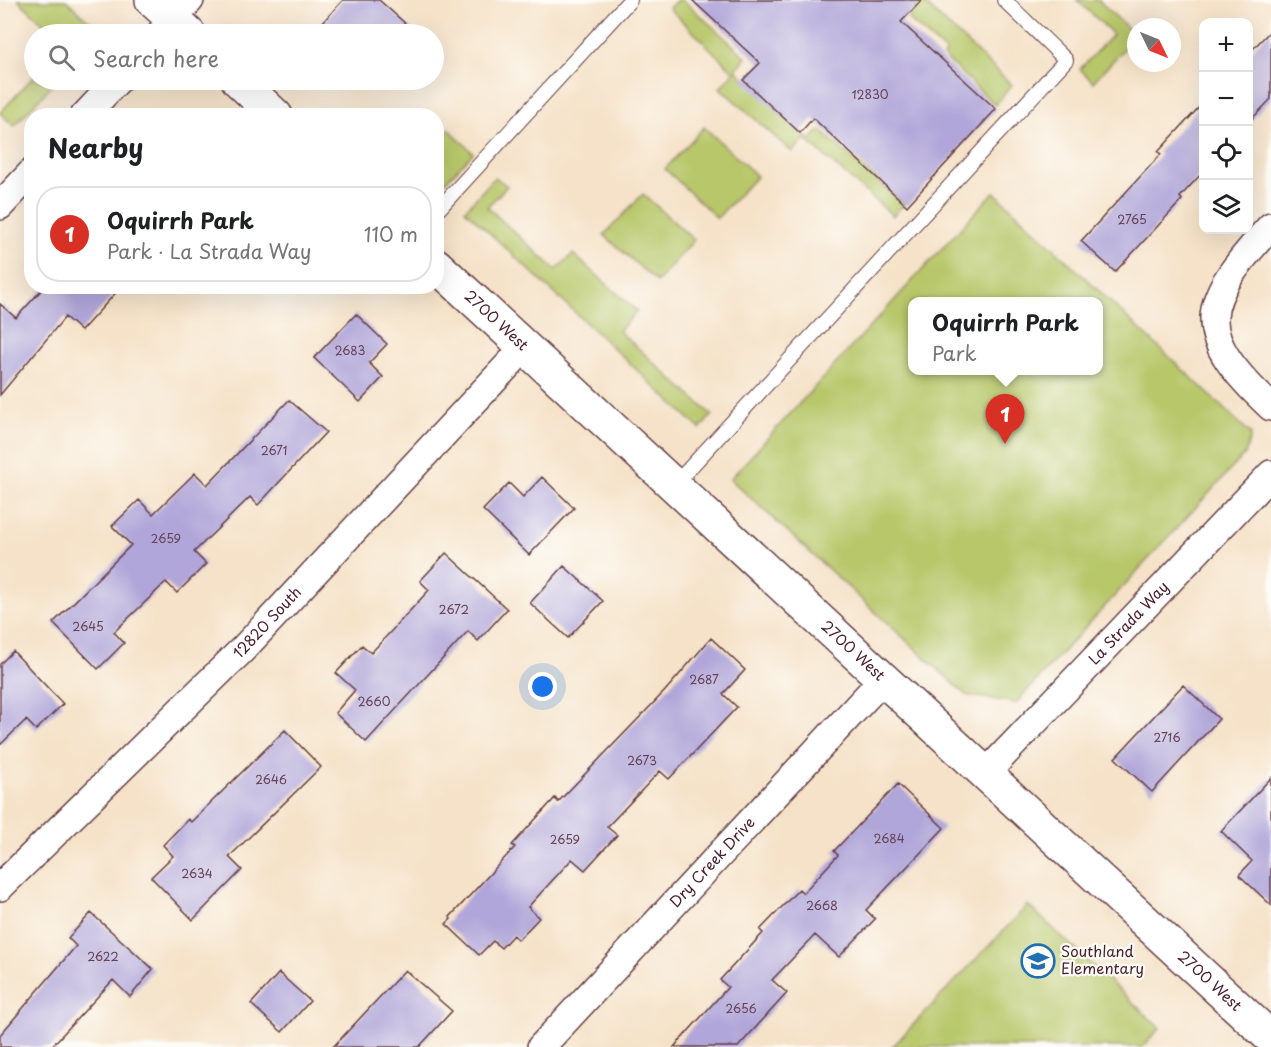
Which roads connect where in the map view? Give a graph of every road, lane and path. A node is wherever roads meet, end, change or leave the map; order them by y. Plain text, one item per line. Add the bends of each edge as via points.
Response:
1 (630, 0) edge
2 (1004, 0) edge
3 (109, 90) edge
4 (249, 90) edge
5 (92, 108) edge
6 (268, 108) edge
7 (24, 180) edge
8 (444, 203) edge
9 (0, 206) edge
10 (1271, 226) edge
11 (444, 272) edge
12 (525, 347) junction
13 (1271, 406) edge
14 (1271, 474) edge
15 (675, 483) junction
16 (884, 678) junction
17 (986, 773) junction
18 (0, 887) edge
19 (1271, 1038) edge
20 (541, 1047) edge

1 - 8 lane
2 - 15 lane via 1066,60
3 - 5 street
4 - 6 main road
7 - 9 street
10 - 13 street via 1227,278 1219,294 1213,327 1234,371
11 - 12 main road, 2700 West
12 - 15 main road, 2700 West
12 - 18 street, 12820 South via 244,648
14 - 17 street, La Strada Way
15 - 16 main road, 2700 West
16 - 17 main road, 2700 West
16 - 20 street, Dry Creek Drive
17 - 19 main road, 2700 West

